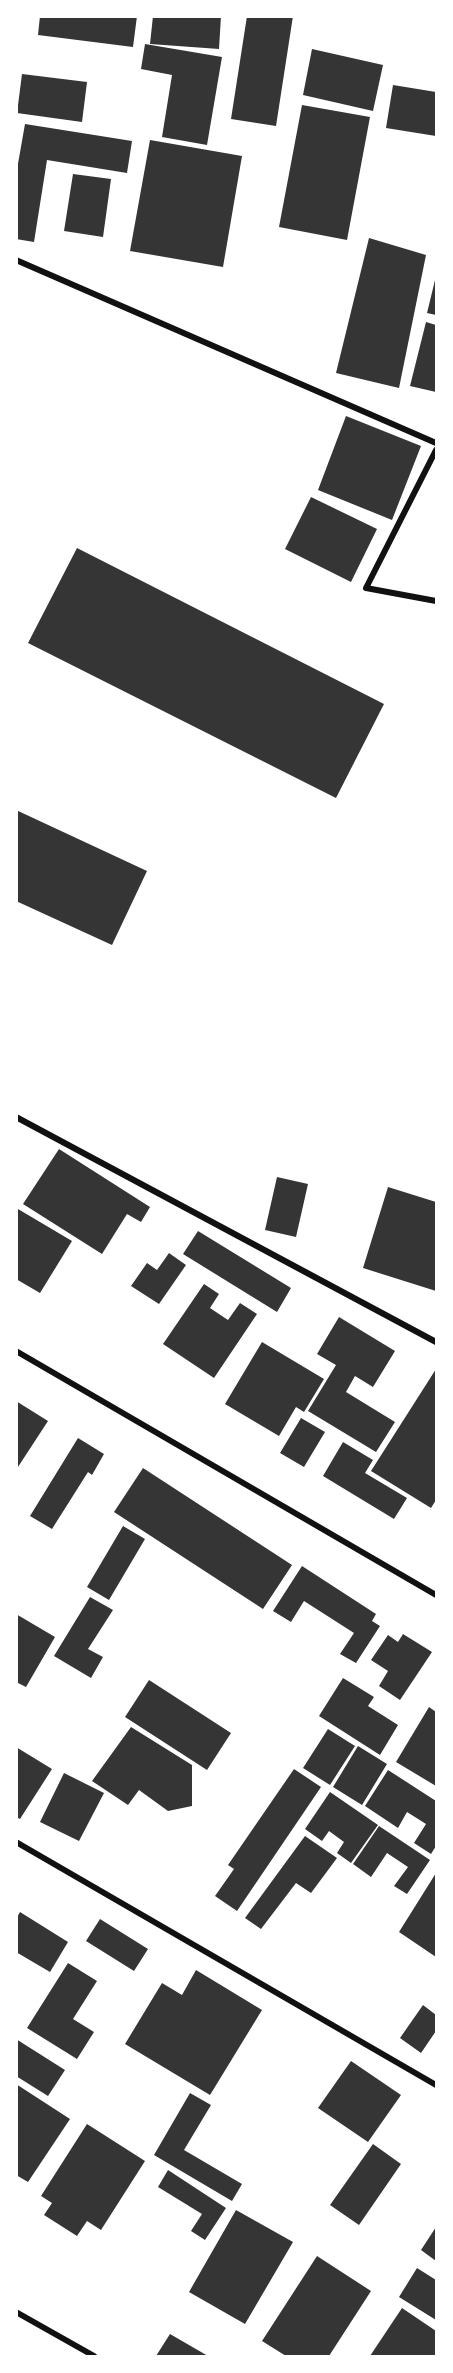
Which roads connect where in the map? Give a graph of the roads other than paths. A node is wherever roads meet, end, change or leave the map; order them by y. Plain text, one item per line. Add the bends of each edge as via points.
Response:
1 (16, 260) edge
2 (436, 443) edge
3 (436, 450) edge
4 (436, 601) edge
5 (16, 1117) edge
6 (436, 1342) edge
7 (16, 1351) edge
8 (436, 1595) edge
9 (16, 1842) edge
10 (436, 2085) edge
11 (16, 2312) edge
12 (94, 2356) edge

1 - 2 street
3 - 4 street via 366,588
5 - 6 street
7 - 8 street
9 - 10 street
11 - 12 street

